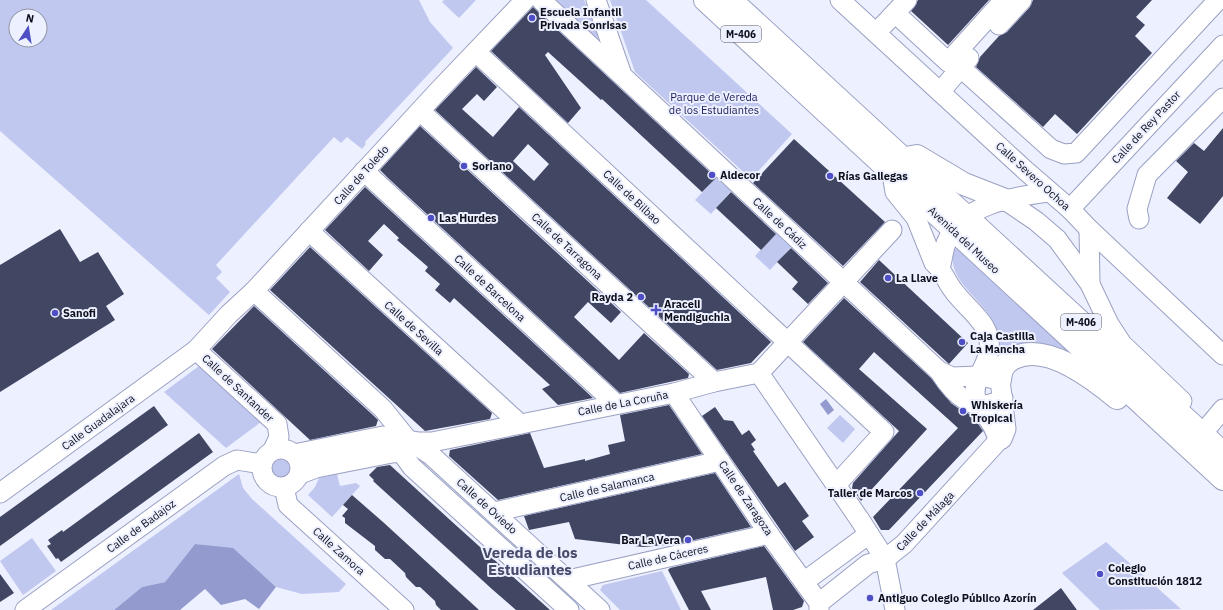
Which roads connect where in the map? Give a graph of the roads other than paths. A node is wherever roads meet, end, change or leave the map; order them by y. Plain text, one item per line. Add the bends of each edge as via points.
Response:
1 (525, 0) edge
2 (541, 0) edge
3 (596, 0) edge
4 (705, 0) edge
5 (731, 0) edge
6 (840, 0) edge
7 (1004, 0) edge
8 (1022, 0) edge
9 (1218, 0) edge
10 (901, 6) edge
11 (876, 33) junction
12 (1223, 45) edge
13 (476, 52) junction
14 (960, 67) junction
15 (622, 75) junction
16 (940, 92) junction
17 (1223, 98) edge
18 (420, 111) junction
19 (896, 166) junction
20 (364, 171) junction
21 (1049, 192) junction
22 (1005, 200) junction
23 (1070, 209) junction
24 (1139, 219) dead end
25 (960, 224) junction
26 (1089, 229) junction
27 (892, 230) dead end
28 (309, 231) junction
29 (940, 268) junction
30 (843, 282) junction
31 (1090, 284) junction
32 (254, 291) junction
33 (788, 342) junction
34 (1219, 345) edge
35 (196, 350) junction
36 (939, 372) junction
37 (759, 373) junction
38 (979, 376) junction
39 (714, 382) junction
40 (1002, 389) junction
41 (674, 393) junction
42 (616, 404) junction
43 (1142, 404) junction
44 (980, 406) junction
45 (1223, 409) edge
46 (520, 424) junction
47 (1198, 430) junction
48 (998, 441) junction
49 (404, 446) junction
50 (1223, 453) edge
51 (294, 454) junction
52 (268, 457) junction
53 (720, 461) junction
54 (300, 474) junction
55 (1223, 479) edge
56 (836, 485) junction
57 (284, 487) junction
58 (0, 493) edge
59 (494, 512) junction
60 (769, 534) junction
61 (869, 534) junction
62 (884, 560) junction
63 (568, 580) junction
64 (805, 581) junction
65 (819, 606) edge
66 (26, 610) edge
67 (404, 610) edge
68 (569, 610) edge
69 (600, 610) edge
70 (895, 610) edge

1 - 13 street, Calle de Toledo
2 - 15 street, Calle de Cádiz
3 - 15 street, Calle de Cádiz
4 - 19 highway, Avenida del Museo / M-406
5 - 19 highway, Avenida del Museo / M-406
6 - 11 street, Calle Severo Ochoa
7 - 10 street via 948,62
8 - 14 street
9 - 14 street via 1076,153 1064,154 1051,149
10 - 11 street
11 - 16 street, Calle Severo Ochoa
12 - 23 street, Calle de Rey Pastor
13 - 18 street, Calle de Toledo
13 - 33 street, Calle de Bilbao
14 - 16 street
15 - 30 street, Calle de Cádiz
16 - 21 street, Calle Severo Ochoa
17 - 24 street via 1147,175 1137,209
18 - 20 street, Calle de Toledo
18 - 39 street, Calle de Tarragona
19 - 22 highway via 917,156 964,184
19 - 25 highway, Avenida del Museo / M-406
19 - 29 street via 895,192 916,218 930,255
20 - 28 street, Calle de Toledo
20 - 42 street, Calle de Barcelona
21 - 22 street
21 - 23 street, Calle Severo Ochoa
22 - 25 street via 977,210
22 - 31 street via 1057,239
23 - 26 street, Calle Severo Ochoa
25 - 29 street via 947,241
25 - 43 highway, Avenida del Museo / M-406
25 - 47 highway, Avenida del Museo / M-406
26 - 31 street
26 - 34 street, Calle Severo Ochoa
27 - 30 street
28 - 32 street, Calle de Toledo
28 - 46 street, Calle de Sevilla
29 - 38 street via 952,289 982,323 988,335 989,352
30 - 33 street
30 - 36 street, Calle de Cádiz
31 - 47 street via 1109,324 1122,344 1184,402
32 - 35 street, Calle de Toledo
32 - 49 street, Calle de Oviedo via 383,409
33 - 37 street
33 - 56 street, Calle de Bilbao via 884,432
35 - 52 street, Calle de Santander via 277,424 279,437
35 - 58 street, Calle Guadalajara
36 - 38 street, Calle de Cádiz via 960,378
36 - 44 street, Calle de Cádiz via 968,403
37 - 39 street, Calle de La Coruña
37 - 56 street
38 - 40 street, Calle de Cádiz
38 - 44 street via 976,397
39 - 41 street, Calle de La Coruña
40 - 43 highway via 1003,367 1010,360 1027,354 1044,354 1080,372 1124,404
40 - 44 street via 989,405
40 - 48 street, Calle de Málaga via 1006,428 1002,439
41 - 42 street, Calle de La Coruña
41 - 53 street, Calle de Zaragoza
42 - 46 street, Calle de La Coruña
43 - 55 highway, Avenida del Museo / M-406
44 - 48 street via 994,426
45 - 47 street
46 - 49 street, Calle de La Coruña
47 - 50 highway, Avenida del Museo / M-406
48 - 62 street, Calle de Málaga via 904,544
49 - 51 street, Calle de La Coruña via 383,436
49 - 54 street, Calle de La Coruña via 392,452 316,468
49 - 59 street, Calle de Oviedo via 427,452
49 - 68 street, Calle de Oviedo via 412,467
51 - 52 street via 282,448
51 - 54 street via 301,465
52 - 57 street via 262,473 266,481
52 - 66 street, Calle de Badajoz via 228,464
53 - 59 street, Calle de Salamanca
53 - 60 street, Calle de Zaragoza
54 - 57 street via 295,482
56 - 61 street
57 - 67 street, Calle Zamora via 288,505
59 - 63 street, Calle de Oviedo
60 - 63 street, Calle de Cáceres
60 - 64 street, Calle de Zaragoza
61 - 62 street
61 - 64 street
62 - 65 street via 868,564
62 - 70 street
63 - 69 street, Calle de Oviedo
64 - 65 street, Calle de Zaragoza

